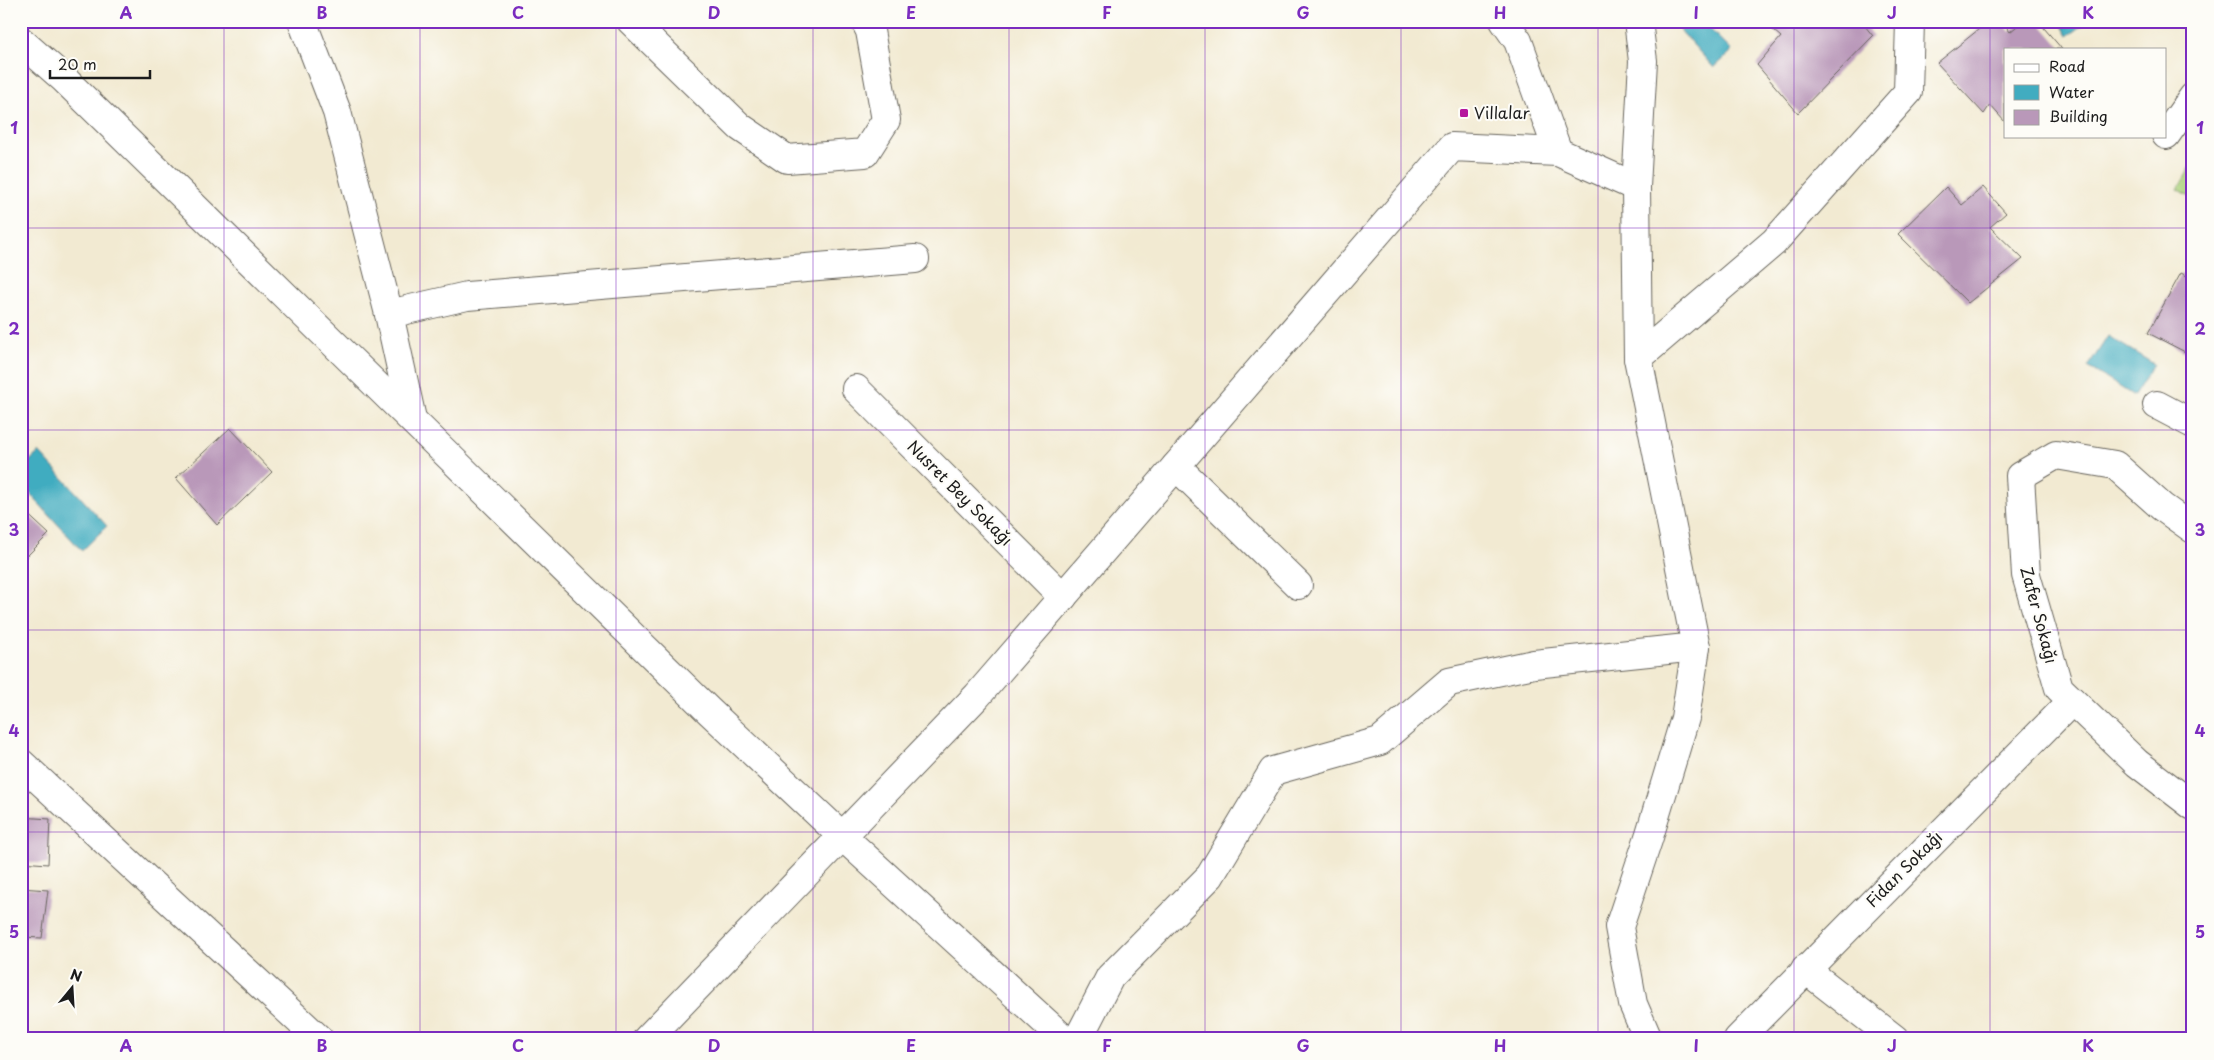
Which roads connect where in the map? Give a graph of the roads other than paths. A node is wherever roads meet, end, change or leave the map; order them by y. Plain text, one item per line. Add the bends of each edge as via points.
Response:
1 (302, 21) edge
2 (630, 21) edge
3 (865, 21) edge
4 (1504, 21) edge
5 (1638, 21) edge
6 (1910, 21) edge
7 (21, 41) edge
8 (2193, 97) edge
9 (2166, 135) edge
10 (1558, 152) junction
11 (1636, 187) junction
12 (914, 259) dead end
13 (389, 314) junction
14 (1638, 358) junction
15 (856, 389) dead end
16 (2157, 405) dead end
17 (412, 419) junction
18 (2193, 424) edge
19 (1176, 466) junction
20 (2193, 529) edge
21 (1298, 585) dead end
22 (1063, 596) junction
23 (1696, 647) junction
24 (2072, 701) junction
25 (21, 763) edge
26 (2193, 806) edge
27 (842, 836) junction
28 (1805, 969) junction
29 (319, 1039) edge
30 (647, 1039) edge
31 (1064, 1039) edge
32 (1078, 1039) edge
33 (1648, 1039) edge
34 (1738, 1039) edge
35 (1895, 1039) edge

1 - 13 street via 337,112
2 - 3 street via 740,127 787,159 865,152 886,120 870,31
4 - 10 street via 1518,40
5 - 11 street via 1643,61
6 - 14 street via 1908,92 1774,242
7 - 17 street via 64,79
8 - 9 street
10 - 11 street
10 - 19 street via 1452,147
11 - 14 street
12 - 13 street via 467,296
13 - 17 street
14 - 23 street
15 - 22 street, Nusret Bey Sokağı
16 - 18 street
17 - 27 street via 701,703
19 - 21 street
19 - 22 street
20 - 24 street, Zafer Sokağı via 2162,507 2115,465 2056,455 2020,476 2026,575 2059,688
22 - 27 street via 978,696
23 - 32 street via 1534,664 1449,682 1380,741 1273,771 1210,876 1110,977
23 - 33 street via 1685,718 1619,928 1633,1004
24 - 26 street, Zafer Sokağı via 2137,763
24 - 28 street, Fidan Sokağı
25 - 29 street
27 - 30 street
27 - 31 street
28 - 34 street, Fidan Sokağı
28 - 35 street

